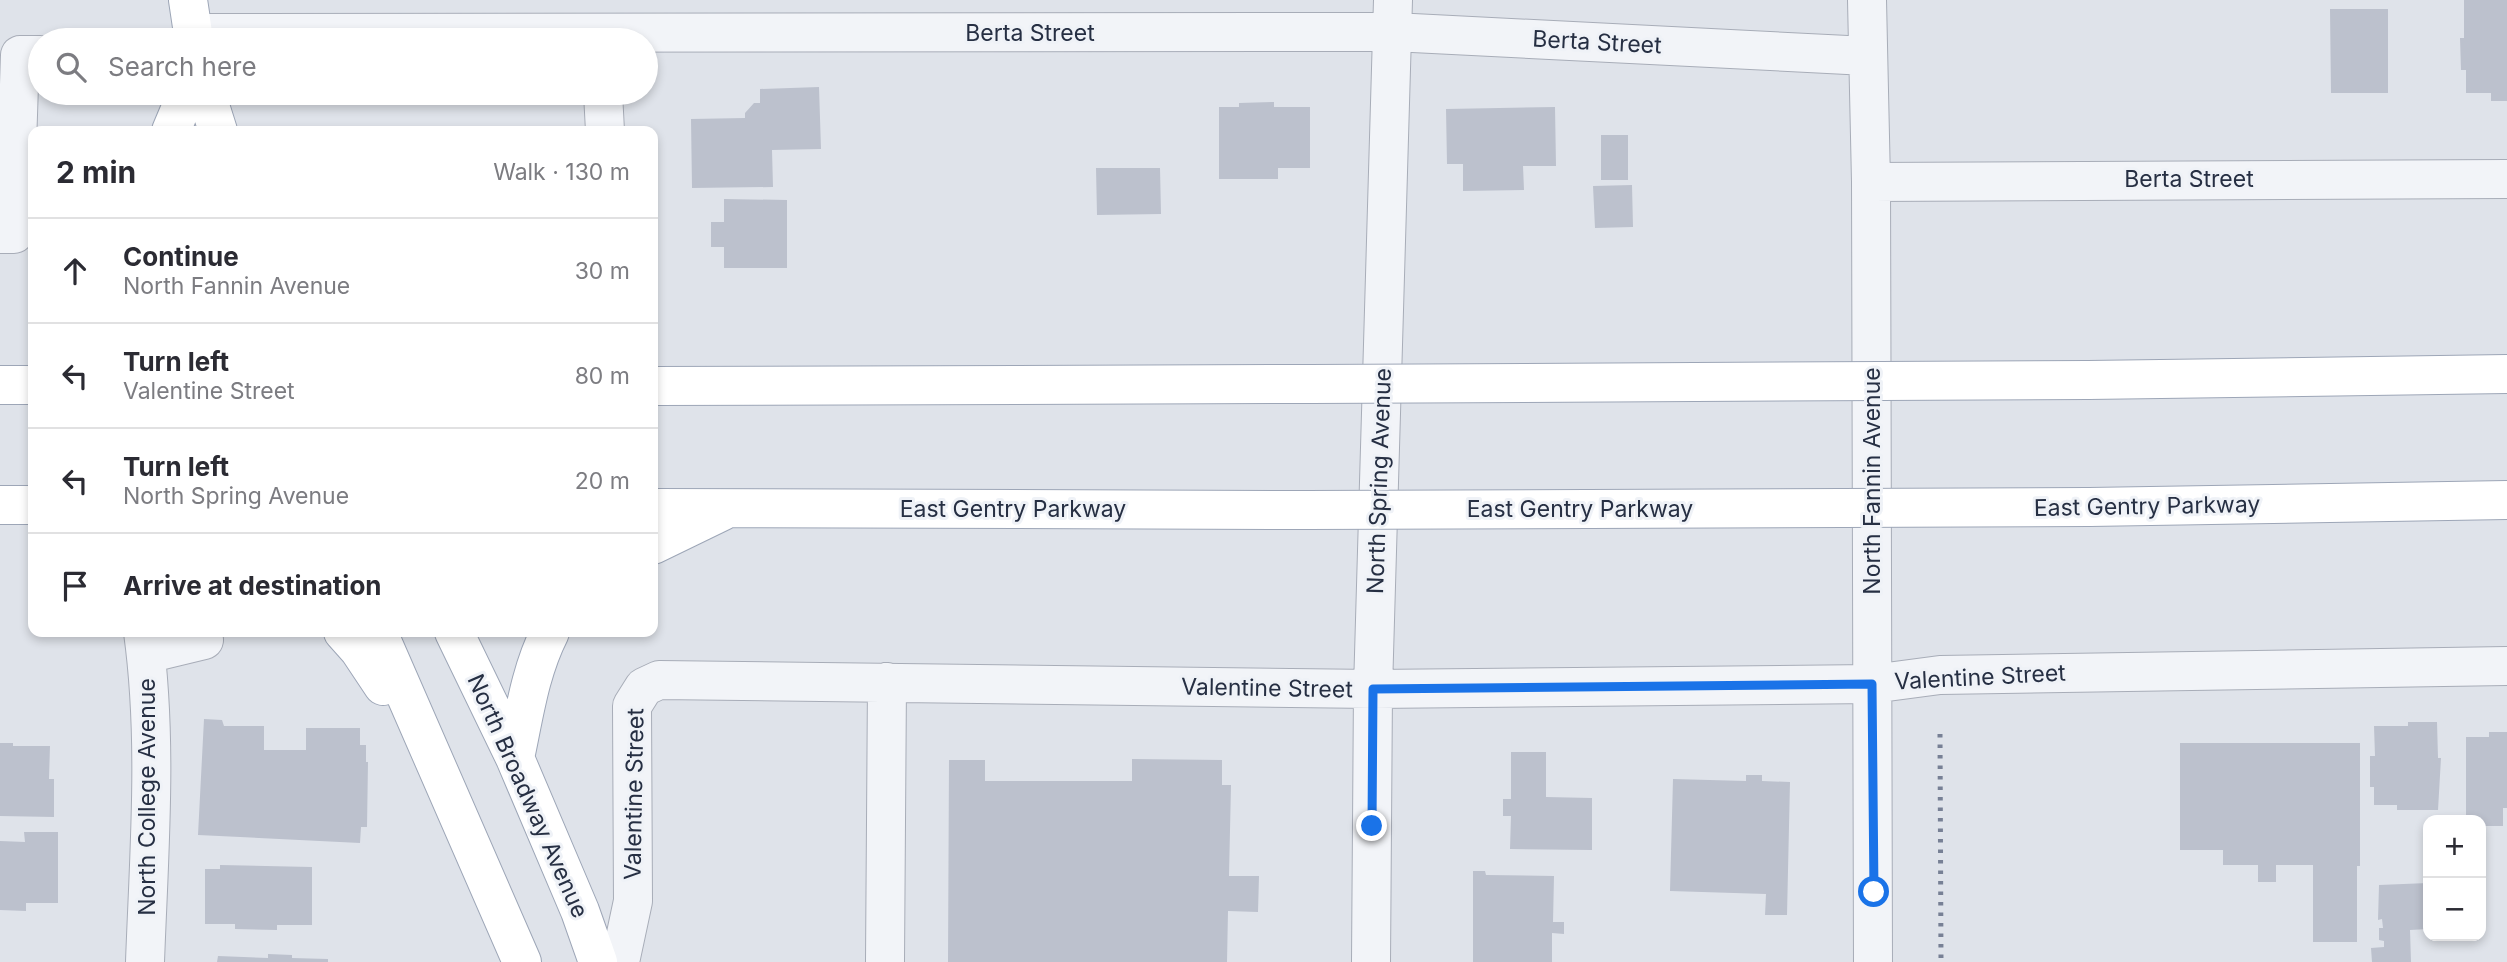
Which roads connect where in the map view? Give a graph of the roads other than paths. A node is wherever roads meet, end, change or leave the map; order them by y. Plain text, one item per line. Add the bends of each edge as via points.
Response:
1 (1867, 0) edge
2 (1393, 16) edge
3 (192, 24) edge
4 (318, 28) edge
5 (658, 35) edge
6 (28, 55) edge
7 (1867, 56) junction
8 (182, 105) edge
9 (210, 105) edge
10 (604, 105) edge
11 (173, 126) edge
12 (216, 126) edge
13 (605, 126) edge
14 (2507, 179) edge
15 (1871, 181) junction
16 (0, 234) edge
17 (2507, 374) edge
18 (0, 385) edge
19 (28, 385) edge
20 (658, 386) edge
21 (2507, 500) edge
22 (0, 505) edge
23 (28, 505) edge
24 (658, 508) edge
25 (729, 508) junction
26 (658, 543) edge
27 (347, 637) edge
28 (380, 637) edge
29 (456, 637) edge
30 (547, 637) edge
31 (204, 640) dead end
32 (145, 643) edge
33 (2507, 666) edge
34 (887, 682) junction
35 (1872, 684) junction
36 (1373, 689) junction
37 (515, 758) junction
38 (439, 771) junction
39 (145, 962) edge
40 (522, 962) edge
41 (598, 962) edge
42 (620, 962) edge
43 (885, 962) edge
44 (1371, 962) edge
45 (1873, 962) edge

1 - 7 street, North Fannin Avenue
2 - 5 street, Berta Street
2 - 7 street, Berta Street
2 - 36 street, North Spring Avenue
3 - 4 street, Berta Street
6 - 16 street via 20,55 14,234
7 - 15 street, North Fannin Avenue
8 - 11 main road
9 - 12 main road
10 - 13 street
14 - 15 street, Berta Street
15 - 35 street, North Fannin Avenue
17 - 20 main road, bridge
18 - 19 main road
21 - 25 main road, East Gentry Parkway, bridge via 2089,507
22 - 23 main road
24 - 25 main road, East Gentry Parkway
25 - 26 main road
27 - 38 main road
28 - 38 main road
29 - 37 main road, North Broadway Avenue
30 - 37 main road via 533,675
31 - 32 street
32 - 39 street, North College Avenue via 152,762
33 - 35 street, Valentine Street via 1940,675
34 - 36 street, Valentine Street
34 - 42 street, Valentine Street via 668,679 644,687 632,706 633,901
34 - 43 street
35 - 36 street, Valentine Street
35 - 45 street, North Fannin Avenue
36 - 44 street, North Spring Avenue
37 - 41 main road, North Broadway Avenue
38 - 40 main road

